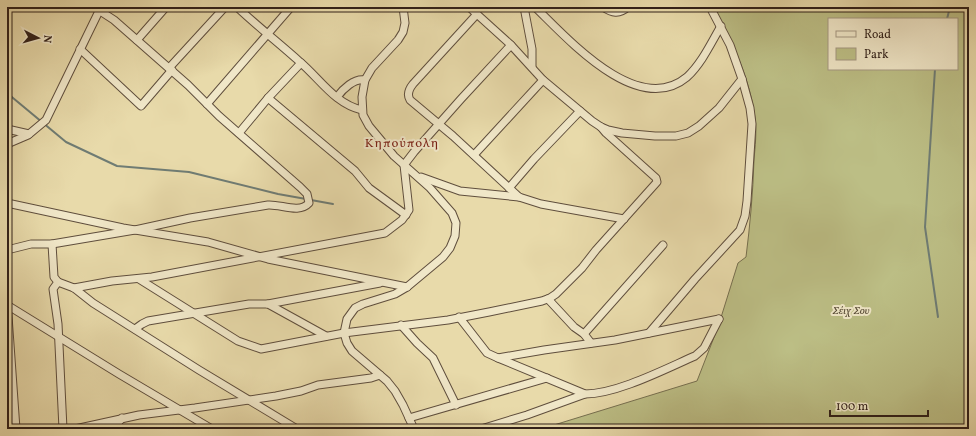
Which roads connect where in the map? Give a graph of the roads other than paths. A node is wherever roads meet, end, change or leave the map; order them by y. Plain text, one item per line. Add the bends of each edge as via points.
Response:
1 (166, 7) edge
2 (225, 7) edge
3 (237, 7) edge
4 (291, 7) edge
5 (403, 7) edge
6 (469, 7) edge
7 (524, 7) edge
8 (535, 7) edge
9 (603, 7) edge
10 (628, 7) edge
11 (710, 7) edge
12 (98, 8) edge
13 (476, 14) junction
14 (721, 26) junction
15 (267, 34) junction
16 (137, 40) junction
17 (511, 46) junction
18 (80, 50) junction
19 (302, 63) junction
20 (532, 67) junction
21 (170, 69) junction
22 (742, 79) junction
23 (365, 80) junction
24 (543, 80) junction
25 (337, 97) junction
26 (268, 98) junction
27 (206, 104) junction
28 (362, 110) junction
29 (580, 111) junction
30 (439, 124) junction
31 (602, 127) junction
32 (7, 129) edge
33 (239, 133) junction
34 (29, 134) junction
35 (7, 144) edge
36 (474, 155) junction
37 (404, 165) junction
38 (415, 174) junction
39 (509, 188) junction
40 (520, 197) junction
41 (7, 202) edge
42 (406, 215) junction
43 (624, 219) junction
44 (135, 230) junction
45 (52, 244) junction
46 (663, 245) dead end
47 (7, 250) edge
48 (257, 256) junction
49 (138, 279) junction
50 (58, 282) junction
51 (383, 282) junction
52 (407, 287) junction
53 (74, 288) junction
54 (548, 299) junction
55 (7, 300) edge
56 (268, 304) junction
57 (7, 305) edge
58 (193, 313) junction
59 (459, 317) junction
60 (401, 325) junction
61 (136, 329) junction
62 (344, 333) junction
63 (649, 333) junction
64 (584, 334) junction
65 (57, 336) junction
66 (326, 336) junction
67 (591, 343) junction
68 (498, 358) junction
69 (380, 375) junction
70 (547, 378) junction
71 (584, 394) junction
72 (249, 400) junction
73 (456, 405) junction
74 (180, 410) junction
75 (122, 418) junction
76 (409, 418) junction
77 (116, 428) edge
78 (16, 429) edge
79 (63, 429) edge
80 (75, 429) edge
81 (212, 429) edge
82 (298, 429) edge
83 (414, 429) edge
84 (481, 429) edge

1 - 16 street
2 - 21 street
3 - 15 street
4 - 15 street
5 - 23 street via 403,32
6 - 13 street
7 - 20 street via 532,49
8 - 14 street via 610,73 633,84 651,88 666,88 687,76 700,62
9 - 10 street via 616,13
11 - 14 street
12 - 16 street
12 - 18 street
13 - 17 street
13 - 30 street via 410,89 410,100
14 - 22 street
15 - 19 street
15 - 27 street
16 - 21 street
17 - 20 street
17 - 30 street
18 - 21 street via 141,106
18 - 34 street via 46,120
19 - 25 street
19 - 26 street
20 - 24 street
21 - 27 street
22 - 31 street via 714,113 695,129 683,134 665,137 622,133
22 - 63 street via 752,124 743,226
23 - 25 street via 358,80
23 - 28 street
24 - 29 street
24 - 36 street
25 - 28 street via 348,105
26 - 33 street
26 - 42 street via 355,171 369,188
27 - 33 street
28 - 37 street via 369,126
29 - 31 street
29 - 39 street
30 - 36 street
30 - 37 street
31 - 43 street via 606,134 657,180
32 - 34 street
33 - 44 street via 307,194 307,205 293,208 268,205
34 - 35 street
36 - 39 street
37 - 38 street
37 - 42 street via 409,210
38 - 40 street via 460,192
38 - 52 street via 452,213 456,220 456,228 453,244 448,252
39 - 40 street
40 - 43 street via 540,204
41 - 44 street
42 - 48 street via 385,233
43 - 54 street via 582,268
44 - 45 street
44 - 48 street via 208,242
45 - 47 street via 31,244
45 - 50 street via 54,277
46 - 64 street
48 - 49 street
48 - 51 street
49 - 53 street
49 - 58 street
50 - 53 street
50 - 65 street via 53,289 58,324
51 - 52 street
51 - 56 street
52 - 62 street via 355,308 347,319
53 - 61 street via 93,303
54 - 59 street
54 - 64 street
55 - 57 street
56 - 58 street via 249,304
56 - 66 street
57 - 65 street
57 - 78 street
58 - 61 street via 148,321
58 - 66 street via 238,341 261,348
59 - 60 street
59 - 68 street via 487,353
60 - 62 street
60 - 73 street via 433,358
61 - 72 street
62 - 66 street
62 - 69 street via 352,351
63 - 67 street
63 - 71 street via 720,319 704,348 695,356 618,388
64 - 67 street
65 - 74 street
65 - 79 street
67 - 68 street
68 - 70 street
69 - 72 street
69 - 76 street via 395,391
70 - 71 street
70 - 73 street
71 - 84 street
72 - 74 street
72 - 82 street
73 - 76 street
74 - 75 street
74 - 81 street
75 - 77 street
75 - 80 street
76 - 83 street

